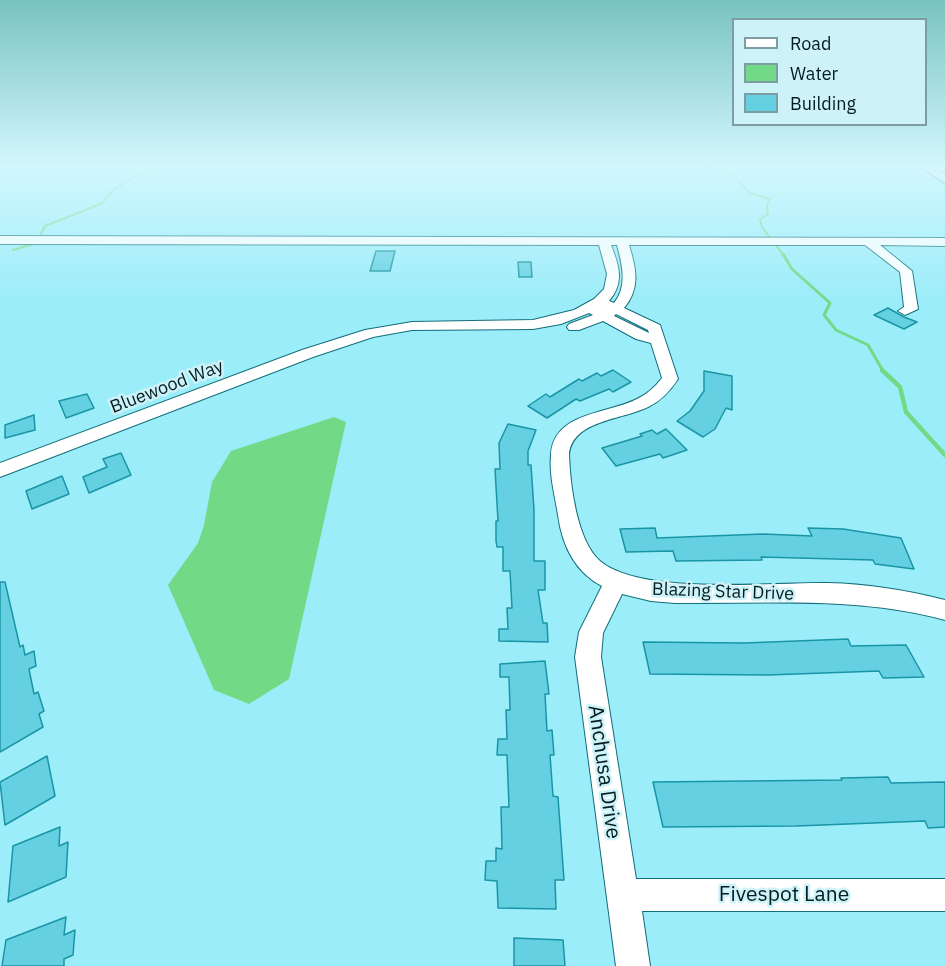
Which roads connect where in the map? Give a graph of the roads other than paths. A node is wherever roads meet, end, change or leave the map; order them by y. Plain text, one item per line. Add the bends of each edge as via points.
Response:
1 (2, 240) edge
2 (603, 241) junction
3 (622, 241) junction
4 (868, 242) junction
5 (945, 242) edge
6 (613, 266) junction
7 (630, 266) junction
8 (602, 308) junction
9 (905, 311) dead end
10 (0, 470) edge
11 (616, 582) junction
12 (945, 610) edge
13 (623, 895) junction
14 (945, 895) edge
15 (633, 966) edge

1 - 2 street
2 - 3 street
2 - 6 street
3 - 4 street
3 - 7 street
4 - 5 street
4 - 9 street via 906,271 911,309
6 - 7 street
6 - 8 street via 614,278
7 - 8 street via 631,288 625,300
8 - 10 street, Bluewood Way via 564,331 348,341
8 - 11 street, Blazing Star Drive via 641,336 658,340 670,379 664,389 630,411 577,425 564,438 560,453 573,543 589,564
11 - 12 street, Blazing Star Drive via 659,593 870,594
11 - 13 street, Anchusa Drive via 591,632 588,657
13 - 14 street, Fivespot Lane
13 - 15 street, Anchusa Drive

